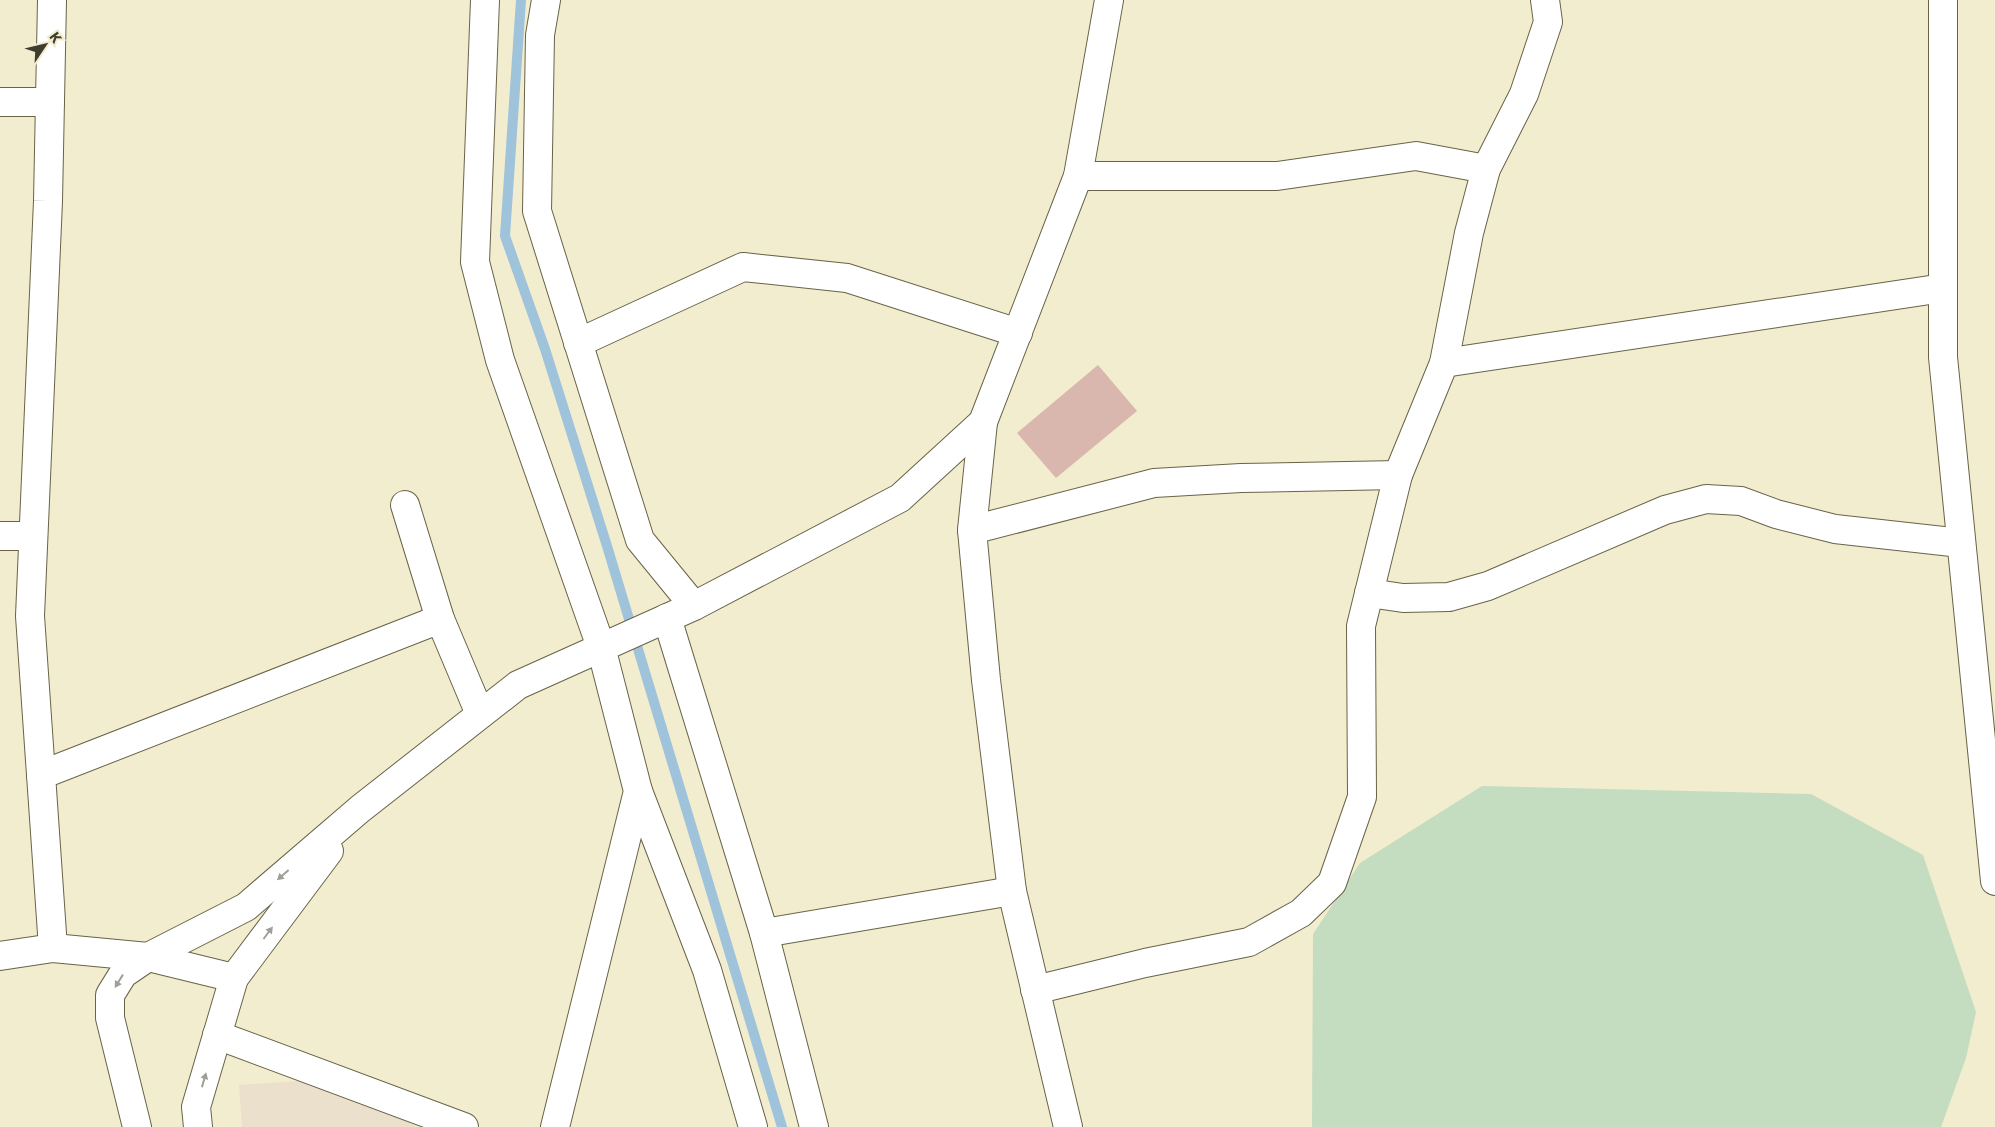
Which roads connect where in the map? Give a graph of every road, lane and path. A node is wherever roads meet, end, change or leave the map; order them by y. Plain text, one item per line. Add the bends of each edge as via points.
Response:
1 (52, 0) edge
2 (485, 0) edge
3 (546, 0) edge
4 (1109, 0) edge
5 (1545, 0) edge
6 (1943, 0) edge
7 (0, 102) edge
8 (50, 102) junction
9 (1486, 169) junction
10 (1078, 176) junction
11 (1943, 288) junction
12 (1018, 333) junction
13 (578, 343) junction
14 (1444, 363) junction
15 (983, 422) junction
16 (1398, 475) junction
17 (405, 505) dead end
18 (972, 530) junction
19 (0, 536) edge
20 (33, 536) junction
21 (1961, 543) junction
22 (1369, 593) junction
23 (694, 606) junction
24 (440, 619) junction
25 (662, 620) junction
26 (610, 643) junction
27 (480, 714) junction
28 (41, 774) junction
29 (638, 791) junction
30 (360, 809) junction
31 (1995, 881) edge
32 (1012, 891) junction
33 (764, 933) junction
34 (53, 948) junction
35 (0, 956) edge
36 (148, 957) junction
37 (234, 978) junction
38 (1035, 990) junction
39 (217, 1035) junction
40 (137, 1127) edge
41 (198, 1127) edge
42 (464, 1127) edge
43 (555, 1127) edge
44 (753, 1127) edge
45 (814, 1127) edge
46 (1068, 1127) edge

1 - 8 street
2 - 26 street via 475,262 500,360
3 - 13 street via 540,35 537,211
4 - 10 street
5 - 9 street via 1548,22 1524,94
6 - 11 street
7 - 8 street
8 - 20 street
9 - 10 street via 1416,156 1277,176
9 - 14 street via 1469,233
10 - 12 street
11 - 14 street
11 - 21 street via 1942,357
12 - 13 street via 847,278 743,267
12 - 15 street
13 - 23 street via 640,540
14 - 16 street
15 - 18 street
15 - 23 street via 900,498
16 - 18 street via 1154,483
16 - 22 street
17 - 24 street
18 - 32 street via 986,680
19 - 20 street
20 - 28 street via 30,616
21 - 22 street via 1835,530 1776,514 1741,500 1706,499 1665,510 1488,586 1449,597 1403,598
21 - 31 street
22 - 38 street via 1361,626 1362,797 1332,883 1301,913 1249,942
23 - 25 street
24 - 27 street
24 - 28 street
25 - 26 street
25 - 33 street
26 - 27 street via 518,685
26 - 29 street
27 - 30 street
28 - 34 street
29 - 43 street
29 - 44 street via 707,970
30 -> 36 street via 246,907
37 -> 30 street
32 - 33 street
32 - 38 street
33 - 45 street
34 - 35 street
34 - 36 street
36 - 37 street
36 -> 40 street via 123,974 110,995 110,1018
37 - 39 street
38 - 46 street
41 -> 39 street via 196,1107
39 - 42 street

